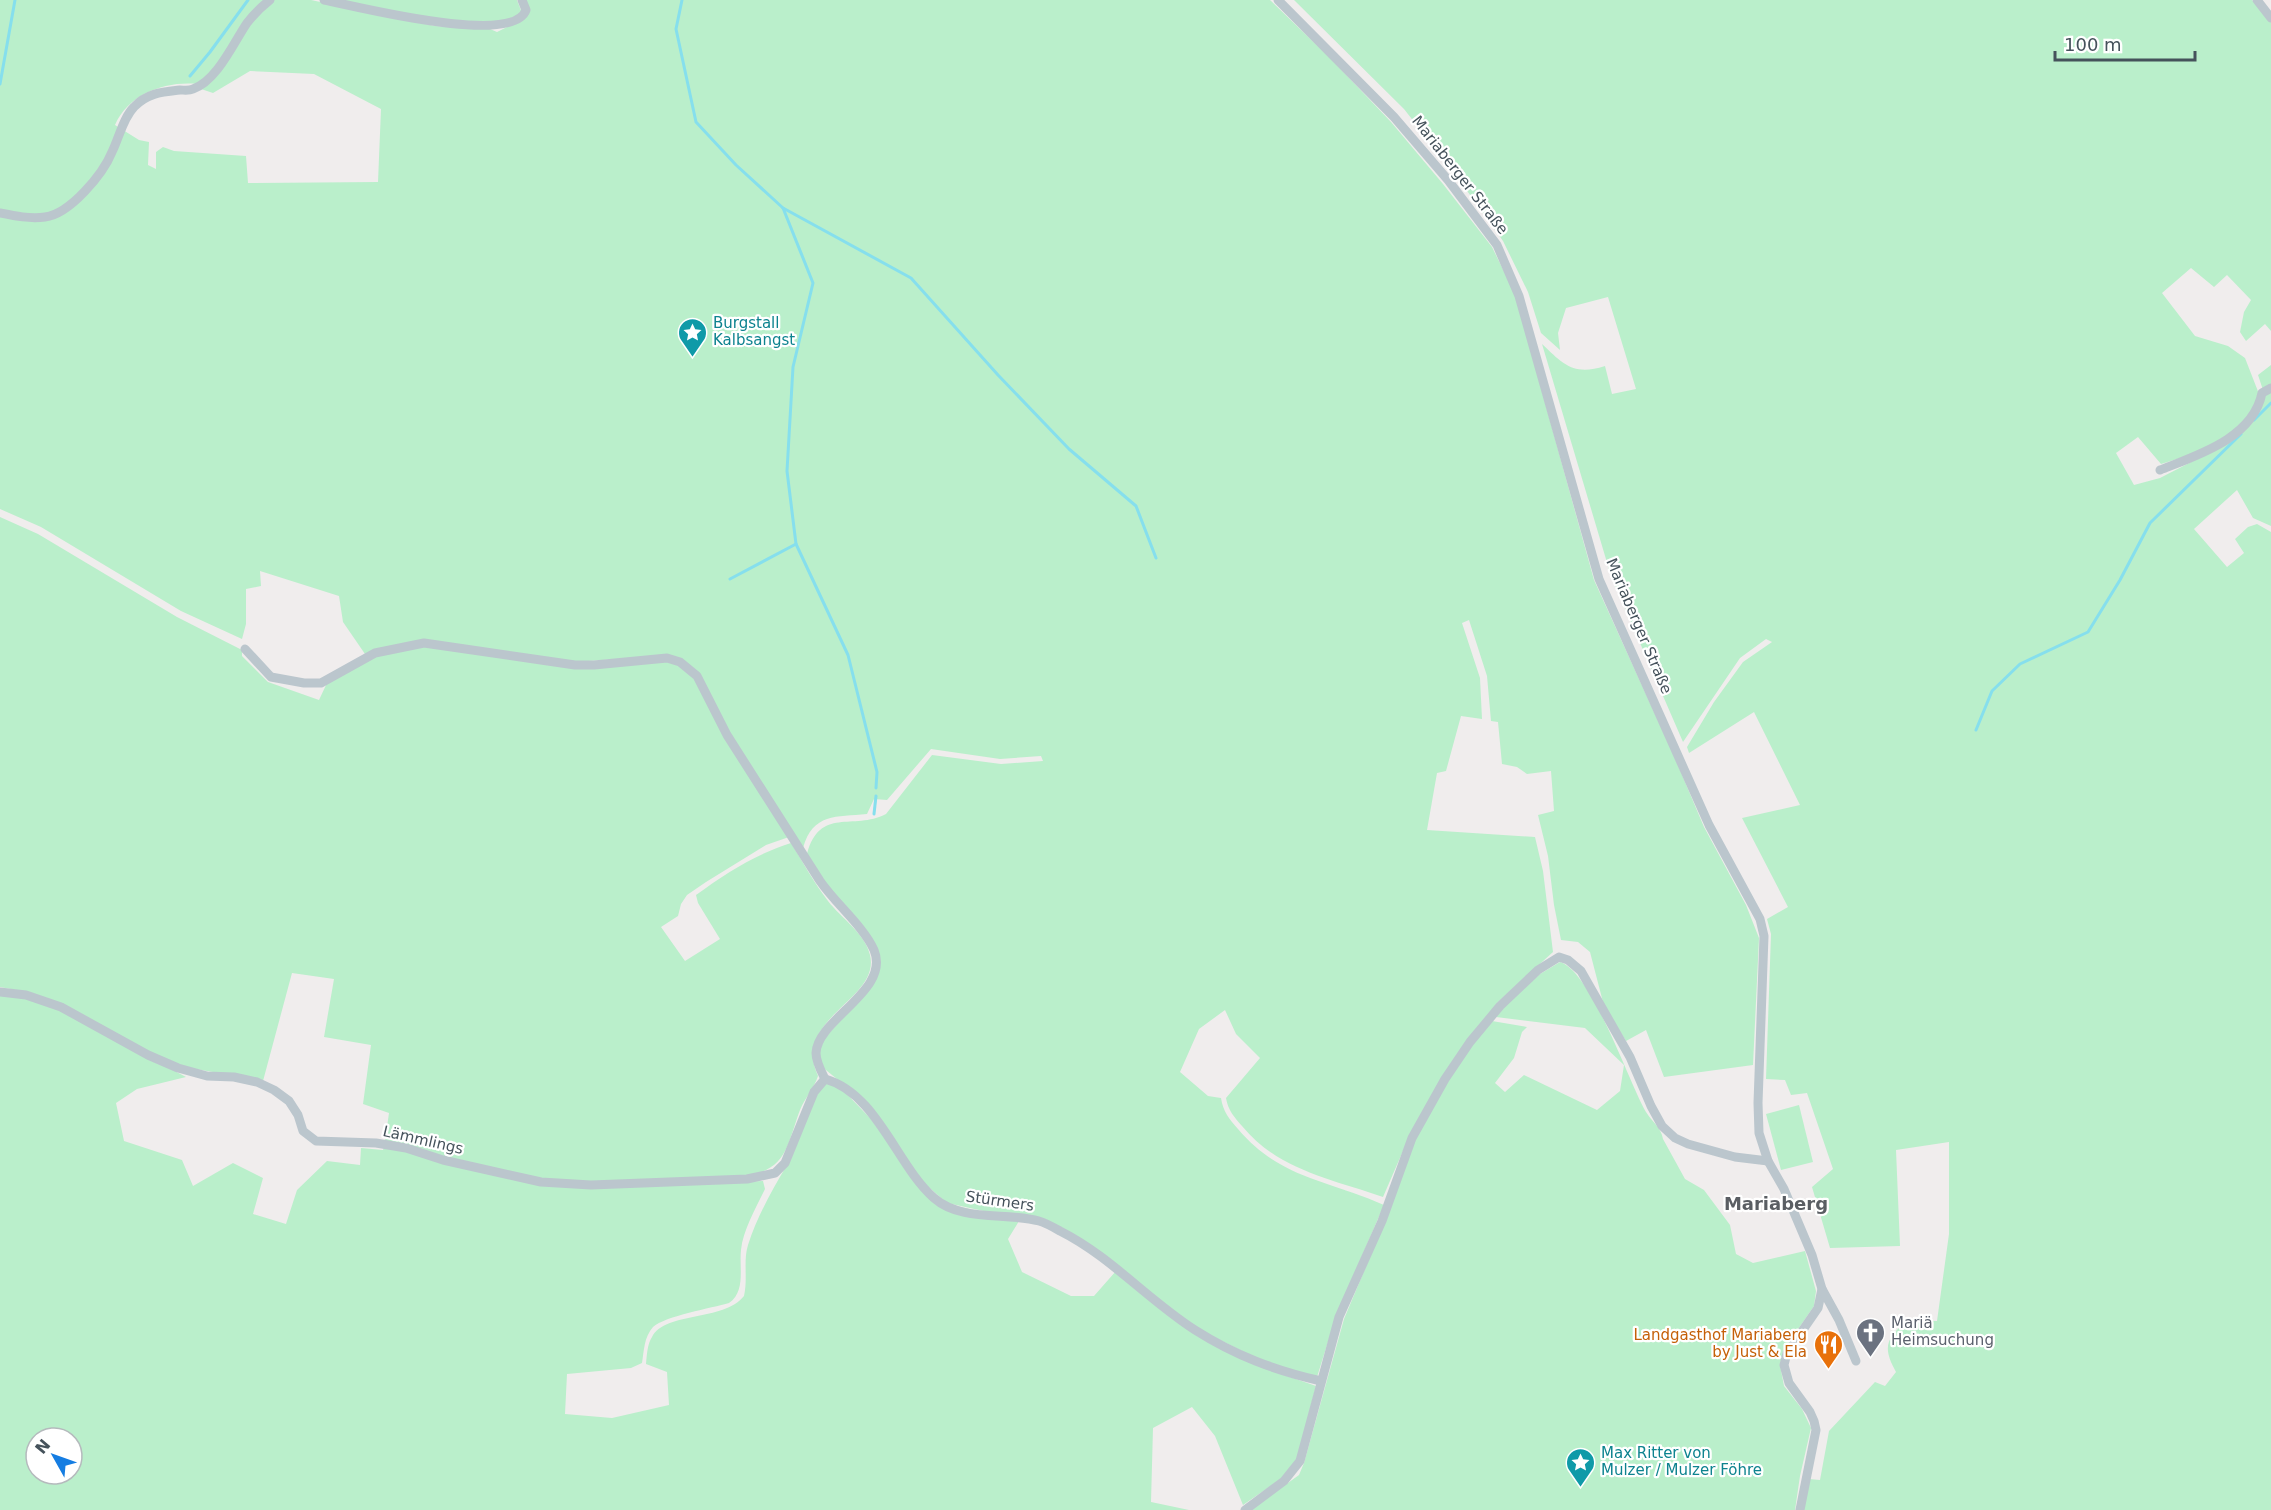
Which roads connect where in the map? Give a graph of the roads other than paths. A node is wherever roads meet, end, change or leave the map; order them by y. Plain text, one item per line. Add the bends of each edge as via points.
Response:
1 (270, 0) edge
2 (324, 0) edge
3 (522, 0) edge
4 (1278, 0) edge
5 (2257, 0) edge
6 (2271, 18) edge
7 (0, 213) edge
8 (2266, 390) edge
9 (2160, 470) dead end
10 (245, 649) dead end
11 (0, 992) edge
12 (825, 1079) junction
13 (1768, 1161) junction
14 (1822, 1289) junction
15 (1856, 1361) dead end
16 (1321, 1382) junction
17 (1245, 1510) edge
18 (1800, 1510) edge

1 - 7 street via 246,24 207,81 192,90 158,92 132,109 111,156 92,184 69,206 48,217
2 - 3 street via 470,26 512,23 526,10
4 - 13 street, Mariaberger Straße via 1394,117 1448,180 1497,245 1520,296 1599,579 1764,936 1758,1103 1759,1132
5 - 6 street
8 - 9 street via 2259,405 2230,438
10 - 12 street via 271,677 304,683 321,683 375,653 424,643 575,665 655,658 680,662 697,676 727,735 832,899 874,949 876,965 872,979 821,1037 816,1053
11 - 12 street, Lämmlings via 26,995 61,1007 178,1068 257,1082 274,1090 289,1101 303,1131 316,1141 376,1143 541,1182 591,1185 747,1179 775,1173 785,1163 814,1092
12 - 16 street, Stürmers via 840,1083 857,1099 886,1132 923,1186 946,1206 1040,1222 1060,1231 1085,1245 1194,1330 1270,1368
13 - 14 street, Mariaberger Straße via 1784,1189
13 - 16 street via 1688,1144 1662,1125 1630,1057 1581,971 1560,957 1538,970 1500,1006 1445,1079 1412,1138 1382,1221 1339,1317
14 - 15 street, Mariaberger Straße
14 - 18 street via 1818,1308 1787,1353 1784,1365 1789,1383 1810,1412 1815,1430
16 - 17 street via 1300,1461 1284,1481

